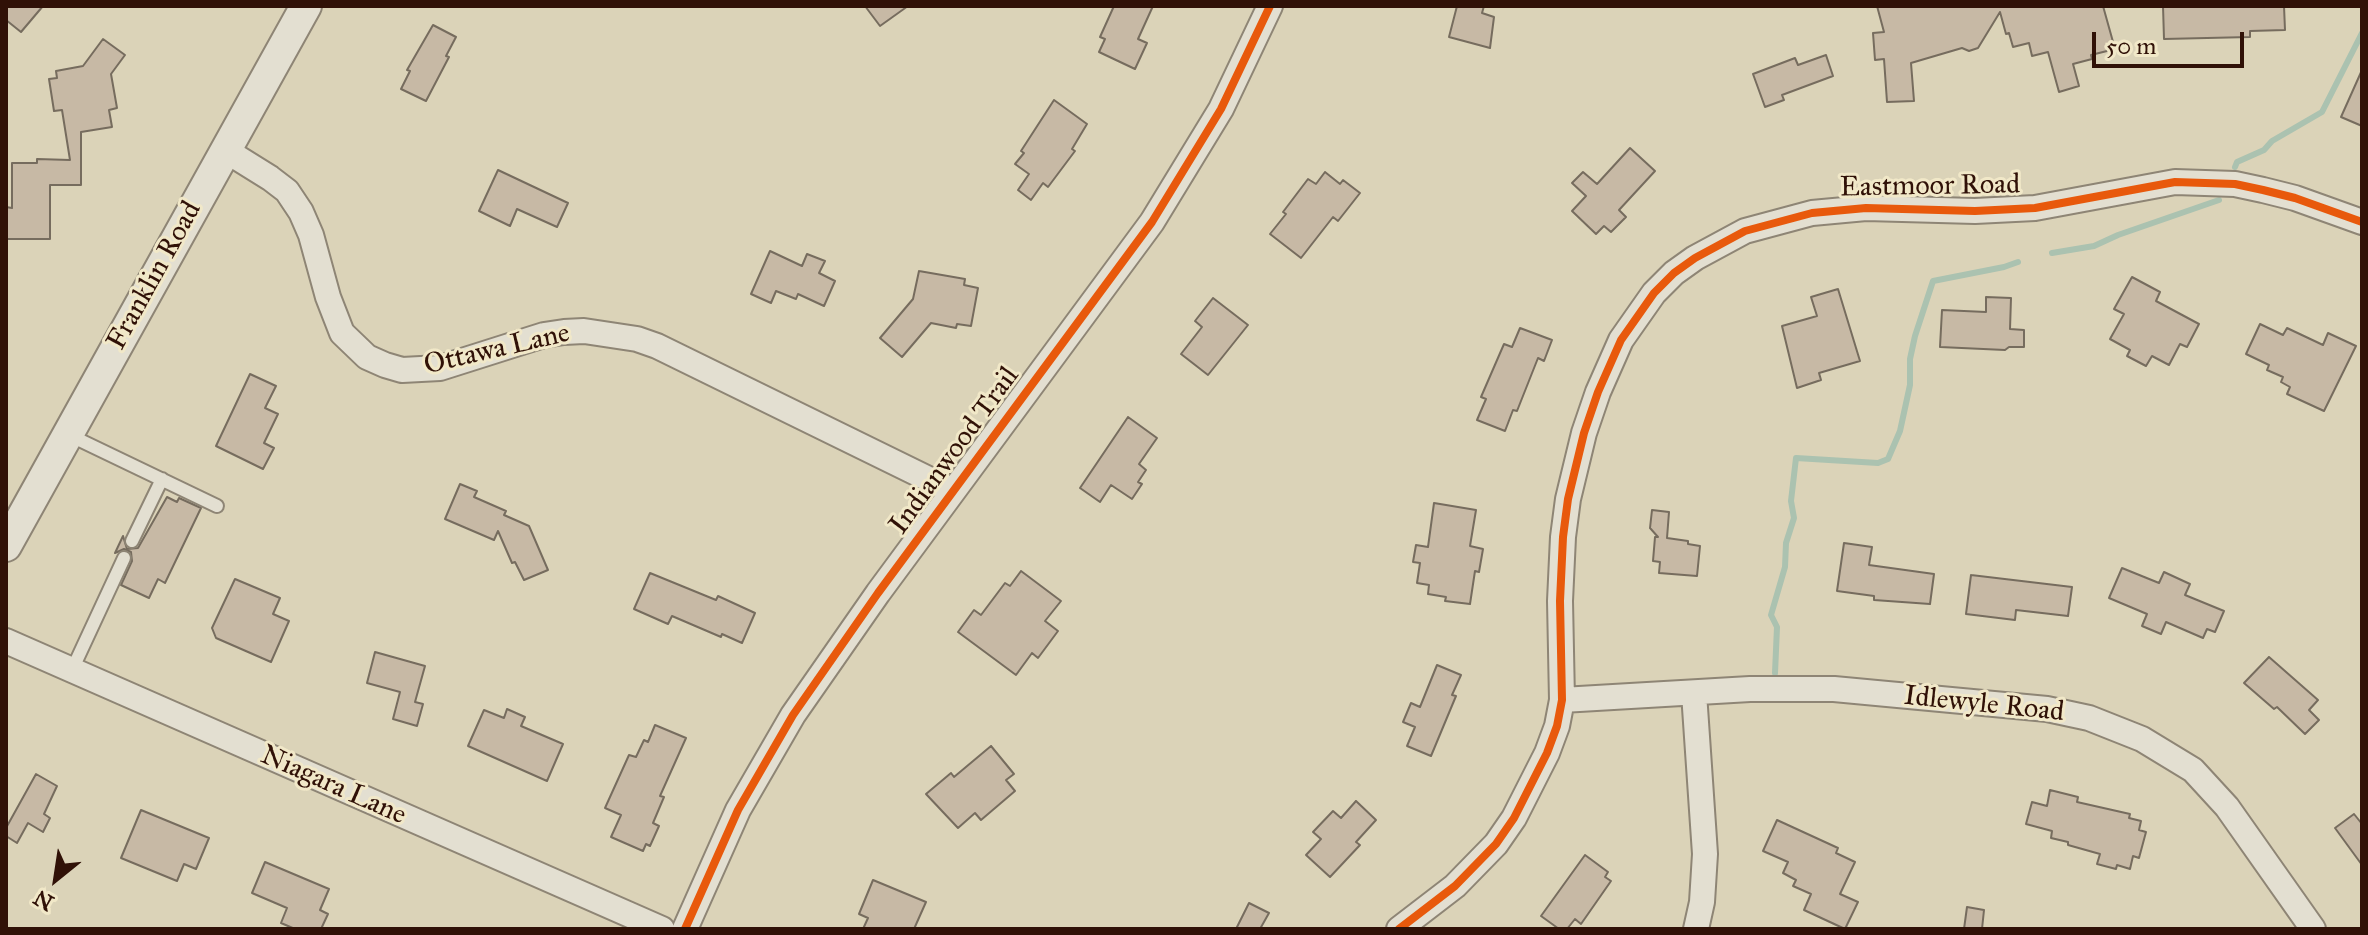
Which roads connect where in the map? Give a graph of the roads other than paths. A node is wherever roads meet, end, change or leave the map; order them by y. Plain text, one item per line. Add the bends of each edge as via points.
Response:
1 (306, 6) edge
2 (1270, 6) edge
3 (225, 150) junction
4 (2362, 222) edge
5 (67, 434) junction
6 (162, 479) junction
7 (953, 491) junction
8 (217, 506) dead end
9 (132, 541) dead end
10 (6, 546) edge
11 (124, 558) dead end
12 (6, 641) edge
13 (72, 670) junction
14 (1694, 693) junction
15 (1562, 700) junction
16 (662, 929) edge
17 (685, 929) edge
18 (1399, 929) edge
19 (1696, 929) edge
20 (2313, 929) edge

1 - 3 street, Franklin Road
2 - 7 street, Indianwood Trail via 1221,109 1171,195
3 - 5 street, Franklin Road
3 - 7 street, Ottawa Lane via 287,191 311,235 342,333 367,357 402,370 440,368 544,335 584,331 625,337 657,346
4 - 15 street, Eastmoor Road via 2235,184 2175,182 2035,208 1812,213 1745,231 1695,258 1654,293 1621,340 1584,433 1560,562
5 - 6 lane
5 - 10 street, Franklin Road
6 - 8 lane
6 - 9 lane
7 - 17 street, Indianwood Trail via 793,715 738,810
11 - 13 lane
12 - 13 street, Niagara Lane
13 - 16 street, Niagara Lane
14 - 15 street, Idlewyle Road
14 - 19 street via 1705,854
14 - 20 street, Idlewyle Road via 1834,689 2047,709 2111,726 2180,760 2211,786
15 - 18 street, Eastmoor Road via 1547,753 1496,844 1455,886

